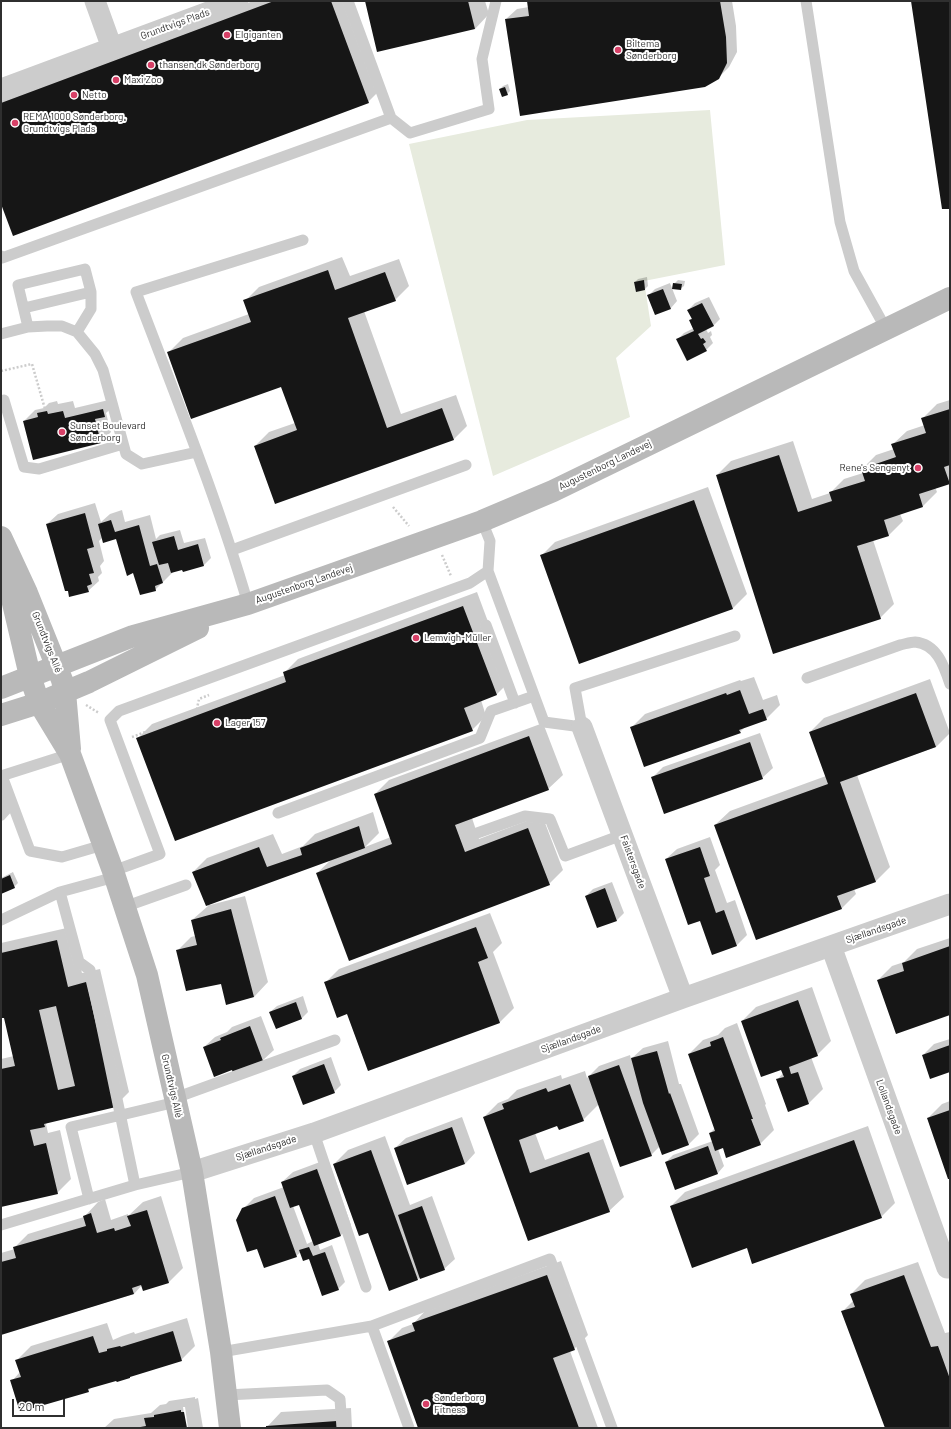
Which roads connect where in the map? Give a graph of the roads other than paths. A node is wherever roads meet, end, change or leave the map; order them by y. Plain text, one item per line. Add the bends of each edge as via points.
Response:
1 (95, 1) edge
2 (238, 1) edge
3 (348, 1) edge
4 (496, 1) edge
5 (806, 1) edge
6 (112, 48) junction
7 (1, 89) edge
8 (392, 118) junction
9 (303, 240) dead end
10 (1, 256) edge
11 (91, 292) junction
12 (950, 298) edge
13 (24, 308) junction
14 (28, 327) junction
15 (886, 329) junction
16 (77, 332) junction
17 (1, 334) edge
18 (4, 400) dead end
19 (123, 444) junction
20 (197, 452) junction
21 (466, 465) dead end
22 (482, 521) junction
23 (1, 537) edge
24 (232, 550) junction
25 (1, 552) edge
26 (488, 571) junction
27 (248, 604) junction
28 (486, 625) dead end
29 (735, 636) dead end
30 (807, 678) dead end
31 (61, 680) junction
32 (950, 684) edge
33 (1, 688) edge
34 (35, 690) junction
35 (534, 696) junction
36 (1, 704) edge
37 (515, 704) junction
38 (1, 715) edge
39 (582, 726) junction
40 (70, 754) junction
41 (2, 776) edge
42 (278, 813) dead end
43 (622, 835) junction
44 (466, 837) dead end
45 (104, 845) junction
46 (114, 874) junction
47 (186, 885) dead end
48 (60, 892) junction
49 (950, 904) edge
50 (124, 907) junction
51 (1, 920) edge
52 (831, 946) junction
53 (683, 998) junction
54 (336, 1040) dead end
55 (175, 1100) junction
56 (121, 1115) junction
57 (314, 1133) junction
58 (192, 1172) junction
59 (136, 1185) junction
60 (88, 1199) junction
61 (1, 1225) edge
62 (945, 1243) edge
63 (948, 1268) dead end
64 (366, 1287) dead end
65 (372, 1326) junction
66 (221, 1352) junction
67 (226, 1395) junction
68 (230, 1428) edge
69 (342, 1428) edge
70 (409, 1428) edge
71 (612, 1428) edge

1 - 6 street
2 - 6 street, Grundtvigs Plads
3 - 8 lane
4 - 8 lane via 482,59 490,109 410,133
5 - 15 lane via 840,222 854,271
6 - 7 street, Grundtvigs Plads
8 - 10 lane via 2,258
9 - 20 lane via 136,292
11 - 13 lane
11 - 13 lane via 85,269 18,285
11 - 16 lane via 91,309
12 - 15 street, Augustenborg Landevej
13 - 14 lane
14 - 16 lane via 62,326
14 - 17 lane
15 - 22 street, Augustenborg Landevej via 553,491
16 - 19 lane via 95,354 103,370
18 - 19 lane via 24,467 39,469
19 - 20 lane via 126,454 142,464
20 - 24 lane
21 - 24 lane
22 - 26 lane via 490,541
22 - 27 street, Augustenborg Landevej
23 - 31 street, Grundtvigs Allé via 27,593
24 - 27 lane
25 - 34 street, Grundtvigs Allé
26 - 35 lane
26 - 46 lane via 470,583 119,711 110,720 160,854
27 - 31 street, Augustenborg Landevej via 133,636
27 - 31 street, Augustenborg Landevej via 89,682
28 - 37 lane
29 - 39 lane via 575,688
30 - 32 lane via 914,642 924,644 933,650 942,662
31 - 34 street, Augustenborg Landevej
31 - 40 street, Grundtvigs Allé
33 - 34 street
34 - 36 street
34 - 38 street
34 - 40 street, Grundtvigs Allé
35 - 37 lane
35 - 39 lane via 544,722
37 - 42 lane via 491,711 480,738
39 - 43 street, Falstersgade
40 - 41 lane
40 - 45 street, Grundtvigs Allé
41 - 45 lane via 30,851 62,857
43 - 44 lane via 565,856 550,819 525,816
43 - 53 street, Falstersgade
45 - 46 street, Grundtvigs Allé
46 - 48 lane
46 - 50 street, Grundtvigs Allé
47 - 50 lane
48 - 51 lane
48 - 56 lane via 79,962 90,970
49 - 52 street, Sjællandsgade
50 - 55 street, Grundtvigs Allé via 147,975
52 - 53 street, Sjællandsgade
52 - 62 street, Lollandsgade
53 - 57 street, Sjællandsgade
54 - 55 lane
55 - 56 lane
55 - 58 street, Grundtvigs Allé
56 - 59 lane
56 - 60 lane via 72,1127
57 - 58 street, Sjællandsgade
57 - 64 lane
58 - 59 lane
58 - 66 street, Grundtvigs Allé
59 - 60 lane
60 - 61 lane
62 - 63 street, Lollandsgade
65 - 66 lane
65 - 70 lane
65 - 71 lane via 550,1259
66 - 67 street, Grundtvigs Allé
67 - 68 street, Grundtvigs Allé
67 - 69 lane via 327,1390 340,1399

